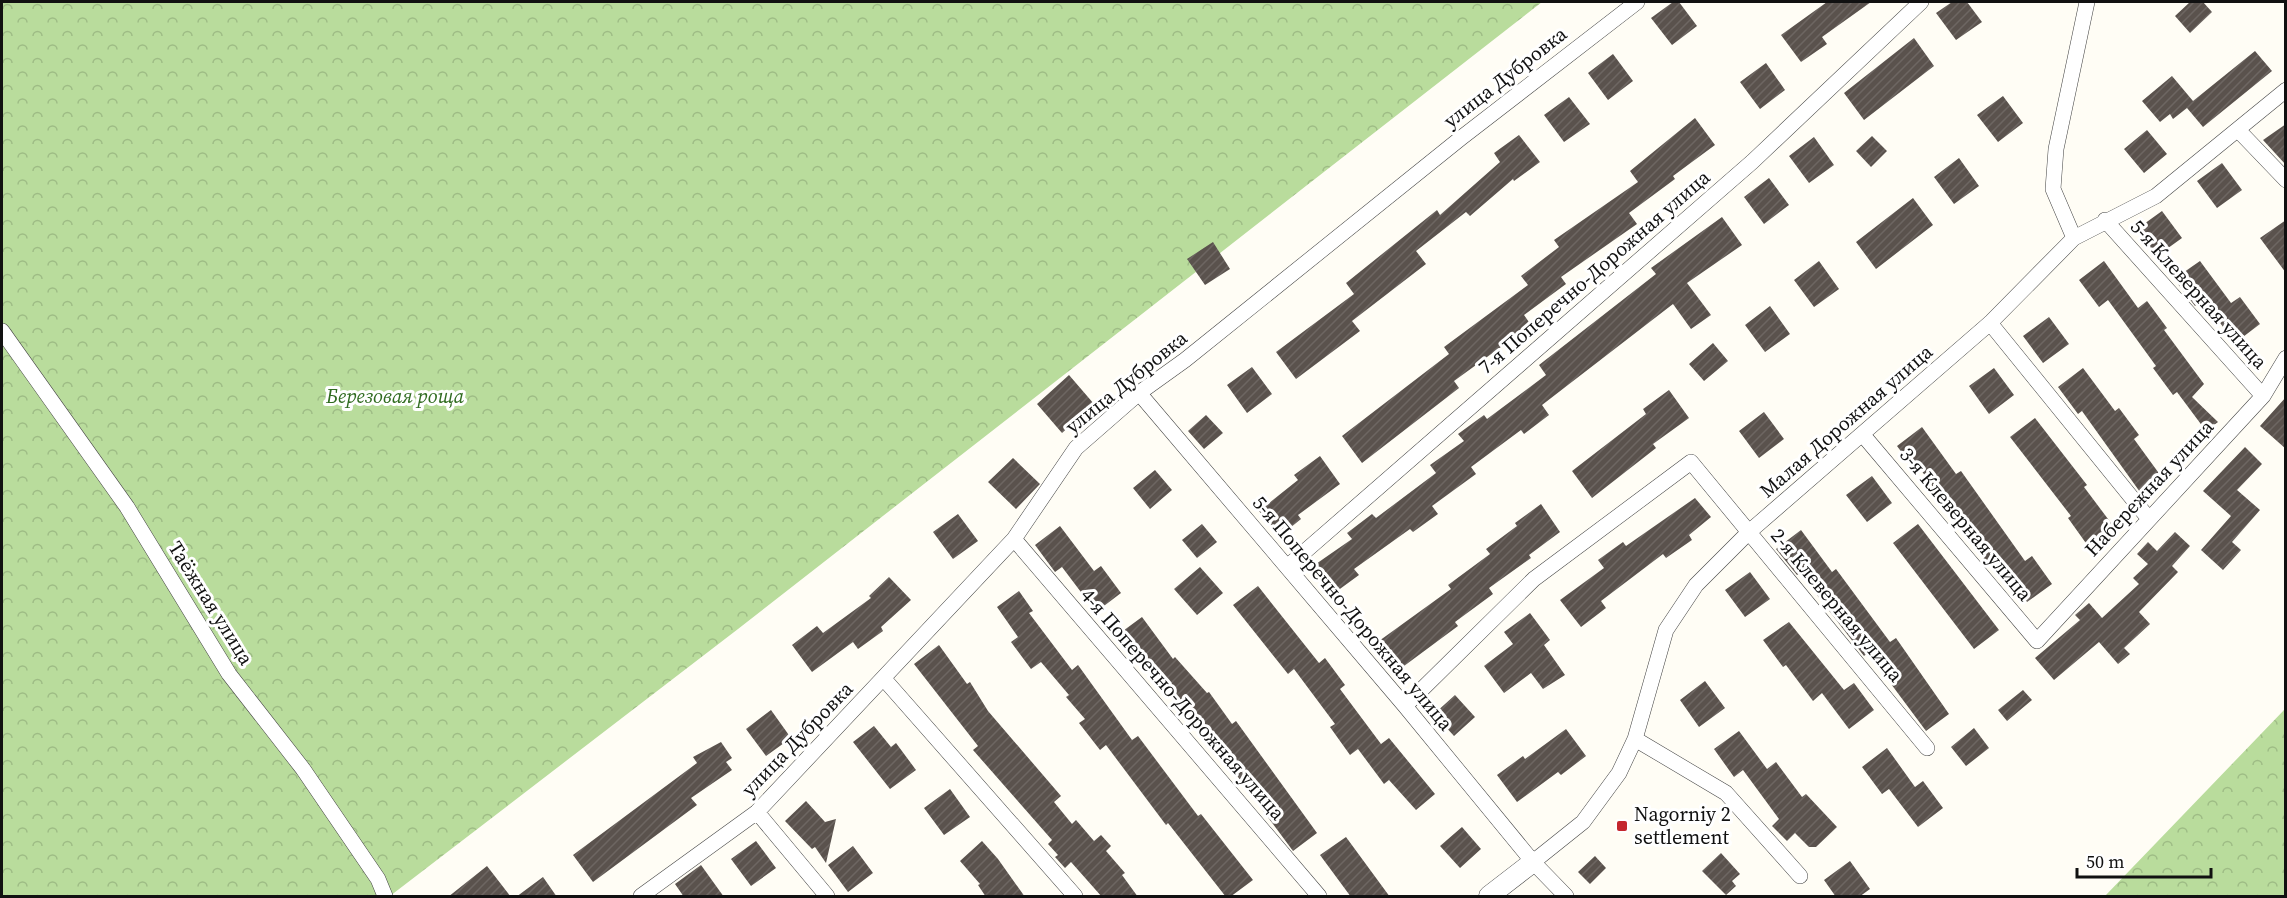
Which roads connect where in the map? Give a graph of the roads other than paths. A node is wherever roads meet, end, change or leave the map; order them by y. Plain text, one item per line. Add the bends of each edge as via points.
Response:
1 (1637, 2) edge
2 (1921, 2) edge
3 (2087, 2) edge
4 (2286, 90) edge
5 (2239, 131) junction
6 (2286, 180) edge
7 (2105, 220) junction
8 (2074, 238) junction
9 (1990, 323) junction
10 (2, 331) edge
11 (2286, 358) edge
12 (1139, 393) junction
13 (2263, 396) junction
14 (1863, 435) junction
15 (2149, 519) junction
16 (1749, 532) junction
17 (1014, 539) junction
18 (1287, 567) junction
19 (2037, 640) joint
20 (884, 679) junction
21 (1405, 706) junction
22 (1635, 739) junction
23 (1928, 748) dead end
24 (758, 812) junction
25 (1533, 862) junction
26 (1800, 876) dead end
27 (1565, 895) edge
28 (385, 897) edge
29 (641, 897) edge
30 (827, 897) edge
31 (1075, 897) edge
32 (1319, 897) edge
33 (1489, 897) edge

1 - 12 street, улица Дубровка
2 - 18 street, 7-я Поперечно-Дорожная улица via 1752,162
3 - 8 street via 2055,149 2053,189
4 - 5 street, Малая Дорожная улица
5 - 6 street
5 - 7 street, Малая Дорожная улица via 2156,196
7 - 8 street, Малая Дорожная улица
7 - 13 street, 5-я Клеверная улица
8 - 9 street, Малая Дорожная улица
9 - 14 street, Малая Дорожная улица
9 - 15 street
10 - 28 street, Таёжная улица via 127,507 202,634 303,769 378,879
11 - 13 street, Набережная улица
12 - 17 street, улица Дубровка via 1076,448
12 - 18 street, 5-я Поперечно-Дорожная улица
13 - 15 street, Набережная улица
14 - 16 street, Малая Дорожная улица
14 - 19 street, 3-я Клеверная улица
15 - 19 street, Набережная улица
16 - 21 street, 2-я Клеверная улица via 1691,462 1534,579
16 - 22 street, Малая Дорожная улица via 1696,585 1666,630
16 - 23 street, 2-я Клеверная улица
17 - 20 street, улица Дубровка
17 - 32 street, 4-я Поперечно-Дорожная улица
18 - 21 street, 5-я Поперечно-Дорожная улица
20 - 24 street, улица Дубровка
20 - 31 street
21 - 25 street, 5-я Поперечно-Дорожная улица
22 - 25 street, Малая Дорожная улица via 1619,773 1583,822
22 - 26 street via 1726,794
24 - 29 street, улица Дубровка
24 - 30 street
25 - 27 street, 5-я Поперечно-Дорожная улица
25 - 33 street

